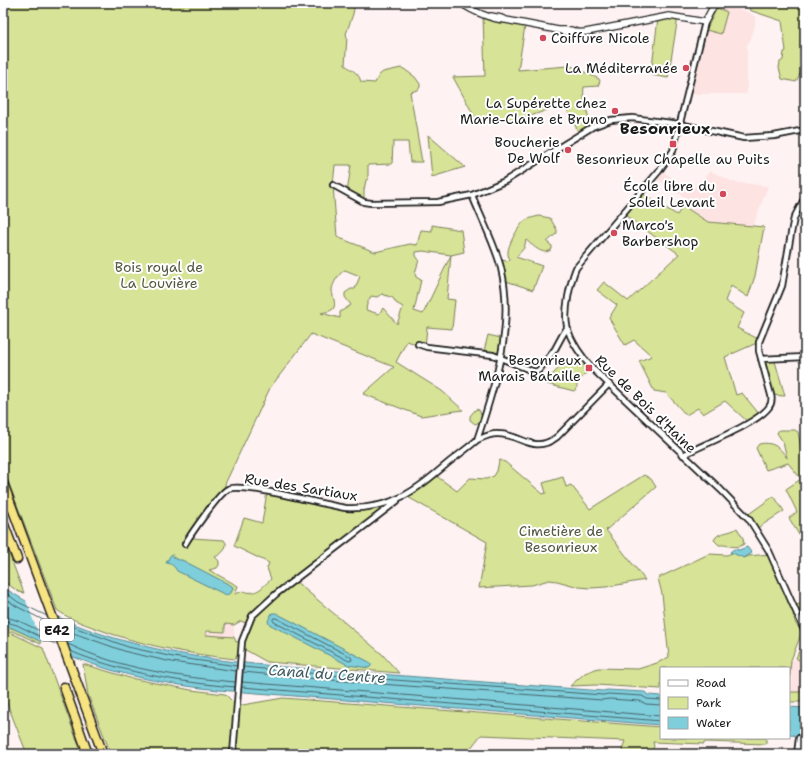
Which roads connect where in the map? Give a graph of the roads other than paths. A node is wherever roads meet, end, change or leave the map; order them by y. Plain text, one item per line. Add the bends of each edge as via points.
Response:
1 (461, 3) edge
2 (714, 3) edge
3 (705, 22) junction
4 (679, 124) junction
5 (805, 130) edge
6 (333, 185) dead end
7 (472, 195) junction
8 (805, 197) edge
9 (567, 328) junction
10 (418, 344) dead end
11 (805, 357) edge
12 (501, 358) junction
13 (761, 359) junction
14 (609, 384) junction
15 (477, 440) junction
16 (683, 454) junction
17 (3, 483) edge
18 (400, 499) junction
19 (3, 522) edge
20 (185, 544) dead end
21 (17, 559) dead end
22 (805, 632) edge
23 (64, 687) dead end
24 (799, 738) dead end
25 (88, 754) edge
26 (103, 754) edge
27 (233, 754) edge
28 (796, 754) edge

1 - 3 street via 476,12 501,20 576,32 669,16
2 - 3 street
3 - 4 street
4 - 5 street via 752,138
4 - 7 street via 632,118 603,122 505,181
4 - 9 street via 675,146 668,159 576,268 570,283
6 - 7 street via 364,202 373,203 438,202
7 - 12 street via 497,255 503,278 506,308
8 - 13 street via 794,218 782,286 759,342
9 - 12 street via 555,349 537,371 531,371
9 - 14 street, Rue de Bois d'Haine via 586,361
10 - 12 street via 427,348 484,353
11 - 13 street
12 - 15 street
13 - 16 street via 772,398 769,408 749,423
14 - 15 street, Rue des Sartiaux via 550,442 533,444 498,434
14 - 16 street, Rue de Bois d'Haine
15 - 18 street, Rue des Sartiaux
16 - 22 street, Rue de Bois d'Haine via 746,516 758,532
17 - 26 highway, E42
18 - 20 street, Rue des Sartiaux via 371,506 346,508 248,488 232,488 222,493
18 - 27 street via 252,616 242,639
19 - 21 highway
23 - 25 highway
24 - 28 street

